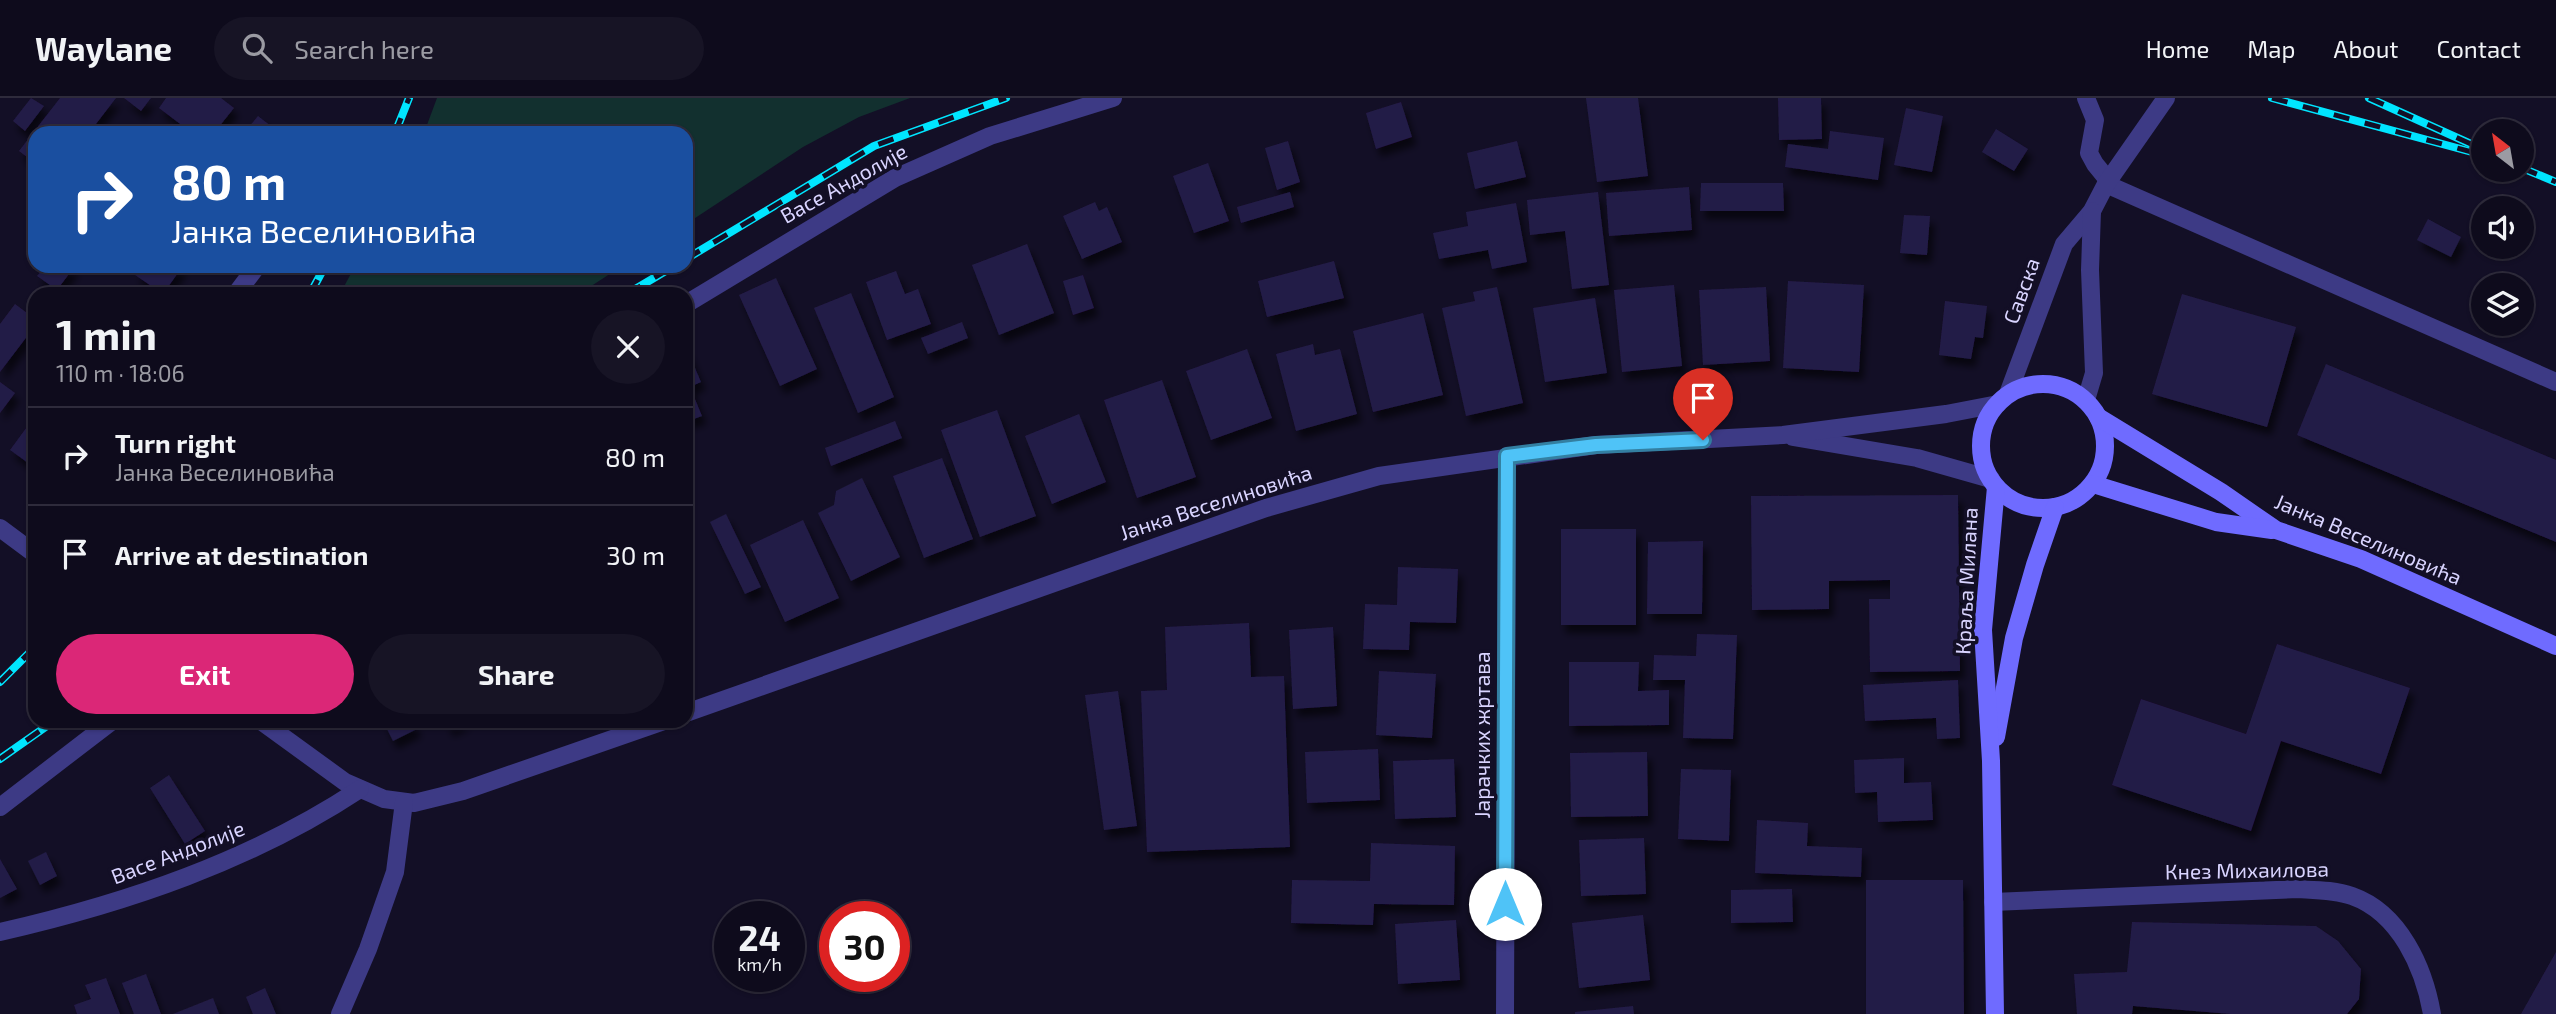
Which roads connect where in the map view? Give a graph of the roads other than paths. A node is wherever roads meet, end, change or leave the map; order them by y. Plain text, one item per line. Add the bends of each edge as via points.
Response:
1 (1113, 98) edge
2 (2086, 98) edge
3 (2166, 98) edge
4 (2107, 182) junction
5 (2092, 211) junction
6 (693, 300) edge
7 (2556, 382) edge
8 (2003, 399) junction
9 (2086, 400) junction
10 (2098, 417) junction
11 (1783, 435) junction
12 (1507, 456) junction
13 (1993, 483) junction
14 (2093, 484) junction
15 (2055, 507) junction
16 (0, 528) edge
17 (2276, 530) junction
18 (28, 549) edge
19 (2556, 646) edge
20 (693, 711) edge
21 (103, 728) edge
22 (271, 728) edge
23 (644, 728) edge
24 (1991, 761) junction
25 (360, 789) junction
26 (404, 802) junction
27 (0, 807) edge
28 (1993, 902) junction
29 (0, 932) edge
30 (340, 1014) edge
31 (1504, 1014) edge
32 (1994, 1014) edge
33 (2432, 1014) edge

1 - 6 street, Васе Андолије via 990,136 895,178
2 - 4 street via 2095,120 2090,153
3 - 4 street, Савска
4 - 5 street, Савска
4 - 7 street
5 - 8 street, Савска via 2064,244
5 - 9 street, Савска via 2094,373
8 - 9 main road via 2027,386 2048,384 2069,389
8 - 11 street, Јанка Веселиновића via 1946,414
8 - 13 main road via 1987,418 1982,436 1981,454
9 - 10 main road
10 - 14 main road via 2106,451
10 - 17 main road, Јанка Веселиновића
11 - 12 street, Јанка Веселиновића via 1596,445
11 - 13 street, Јанка Веселиновића via 1917,458
12 - 20 street, Јанка Веселиновића via 1379,476 1266,508
12 - 31 street, Јарачких жртава
13 - 15 main road via 2011,500 2030,507
13 - 24 main road, Краља Милана via 1983,630
14 - 15 main road via 2070,503
14 - 17 main road via 2216,522
15 - 24 main road, Краља Милана via 2014,638
16 - 18 street
17 - 19 main road, Јанка Веселиновића via 2361,559
21 - 27 street
22 - 25 street
23 - 26 street via 463,791
24 - 28 main road, Краља Милана
25 - 26 street
25 - 29 street, Васе Андолије via 281,836 182,880
26 - 30 street via 395,872
28 - 32 main road, Краља Милана
28 - 33 street, Кнез Михаилова via 2298,889 2351,895 2371,904 2401,935 2422,972

